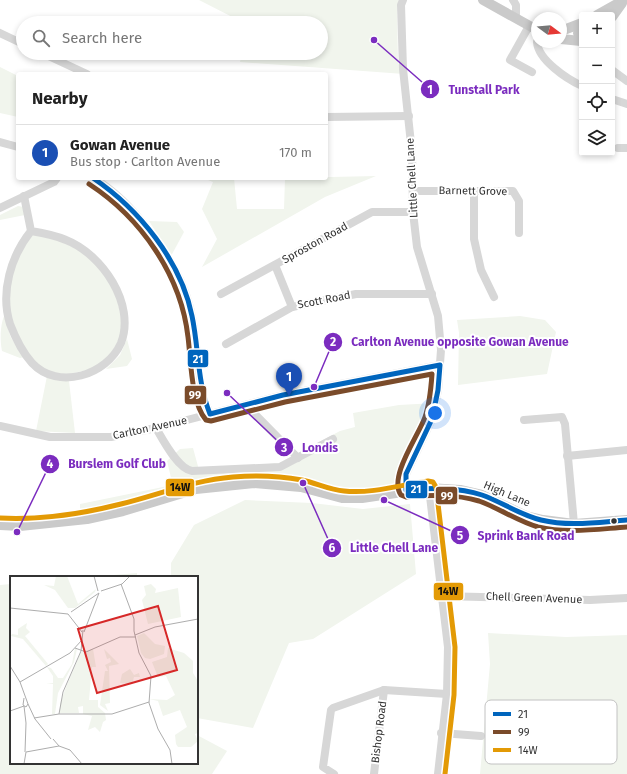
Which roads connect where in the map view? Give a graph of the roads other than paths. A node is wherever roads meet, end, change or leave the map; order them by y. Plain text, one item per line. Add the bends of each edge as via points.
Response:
1 (402, 0) edge
2 (483, 0) edge
3 (513, 0) edge
4 (624, 0) edge
5 (602, 12) edge
6 (615, 13) edge
7 (516, 18) junction
8 (579, 24) edge
9 (531, 27) edge
10 (567, 29) edge
11 (0, 33) edge
12 (531, 33) edge
13 (567, 40) edge
14 (16, 41) edge
15 (579, 42) edge
16 (537, 48) edge
17 (57, 60) edge
18 (83, 72) edge
19 (532, 72) dead end
20 (615, 72) edge
21 (627, 81) edge
22 (579, 84) edge
23 (615, 99) edge
24 (627, 104) edge
25 (409, 116) junction
26 (328, 117) edge
27 (0, 142) edge
28 (16, 147) edge
29 (618, 148) dead end
30 (627, 148) edge
31 (56, 180) edge
32 (96, 180) edge
33 (413, 191) junction
34 (474, 191) junction
35 (24, 196) junction
36 (0, 208) edge
37 (413, 212) junction
38 (31, 231) junction
39 (519, 233) dead end
40 (275, 265) junction
41 (221, 294) dead end
42 (432, 294) junction
43 (494, 297) dead end
44 (292, 306) junction
45 (226, 344) dead end
46 (440, 364) junction
47 (246, 405) junction
48 (210, 414) junction
49 (524, 420) dead end
50 (0, 426) edge
51 (156, 428) junction
52 (333, 439) dead end
53 (627, 450) edge
54 (567, 456) junction
55 (298, 458) junction
56 (429, 488) junction
57 (406, 490) junction
58 (627, 520) edge
59 (574, 524) junction
60 (0, 525) edge
61 (441, 596) junction
62 (627, 598) edge
63 (384, 690) junction
64 (447, 694) junction
65 (442, 733) junction
66 (481, 736) dead end
67 (334, 774) edge
68 (374, 774) edge
69 (438, 774) edge

1 - 25 street, Little Chell Lane via 403,69
2 - 7 main road
3 - 7 street via 516,5
4 - 5 main road
4 - 6 main road
7 - 9 main road
8 - 10 main road
11 - 14 street
12 - 19 street via 510,60
13 - 15 main road
16 - 22 street via 554,68
17 - 18 street
20 - 21 street
23 - 24 street
25 - 26 street
25 - 33 street, Little Chell Lane
27 - 28 street
29 - 30 street
31 - 35 street
32 - 48 street via 135,213 160,246 177,276 189,304 202,392
33 - 34 street, Barnett Grove
33 - 37 street, Little Chell Lane
34 - 39 street, Barnett Grove via 512,191 519,201
34 - 43 street via 474,239 481,270
35 - 36 street
35 - 38 street
37 - 40 street, Sproston Road via 372,212
37 - 42 street, Little Chell Lane via 417,247
38 - 38 street via 66,240 89,255 106,273 119,296 125,323 120,344 110,359 92,372 69,378 38,368 32,363 9,322 8,273 23,240
40 - 41 street, Sproston Road
40 - 44 street
42 - 44 street, Scott Road via 356,294
42 - 46 street, Little Chell Lane via 439,320
44 - 45 street, Scott Road
46 - 47 street, Carlton Avenue
46 - 57 street, Little Chell Lane via 432,419 406,474
47 - 48 street, Carlton Avenue
47 - 55 street
48 - 51 street, Carlton Avenue
49 - 54 street via 562,417 565,424
50 - 51 street, Carlton Avenue via 50,437 111,437
51 - 55 street via 179,463 187,470 280,467
52 - 55 street
53 - 54 street
54 - 59 street
56 - 57 main road, High Lane
56 - 59 main road, High Lane via 472,492 495,500 526,516
56 - 61 street
57 - 60 main road, High Lane via 362,498 342,498 278,484 227,484 196,488 123,511 87,519 20,526
58 - 59 main road, High Lane
61 - 62 street, Chell Green Avenue via 590,600
61 - 64 street via 448,647
63 - 64 street
63 - 67 street via 331,710 323,767
63 - 68 street, Bishop Road
64 - 65 street
65 - 66 street
65 - 69 street

